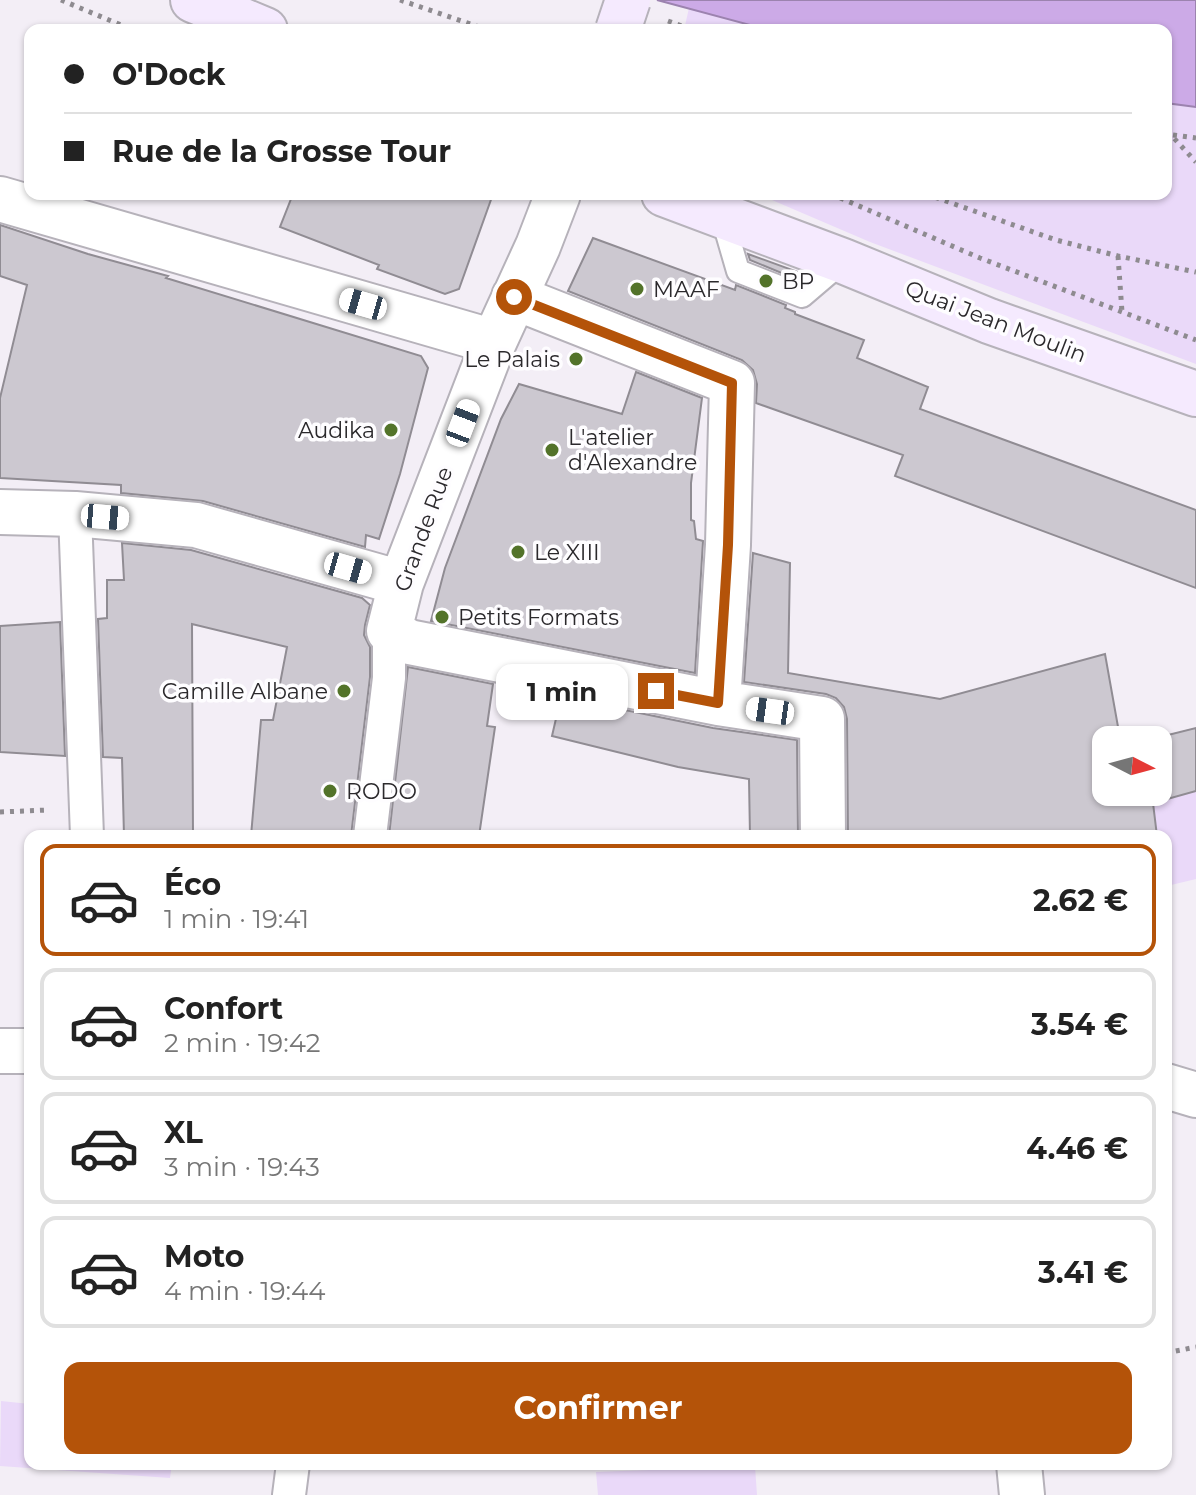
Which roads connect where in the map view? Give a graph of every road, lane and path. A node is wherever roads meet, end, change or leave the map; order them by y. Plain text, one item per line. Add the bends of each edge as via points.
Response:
1 (61, 0) edge
2 (193, 0) edge
3 (400, 0) edge
4 (628, 0) edge
5 (668, 20) dead end
6 (119, 24) edge
7 (258, 24) edge
8 (470, 24) edge
9 (620, 24) edge
10 (678, 24) edge
11 (1172, 135) edge
12 (1196, 138) edge
13 (1172, 139) edge
14 (1196, 162) edge
15 (0, 199) edge
16 (556, 200) edge
17 (693, 200) edge
18 (845, 200) edge
19 (943, 200) edge
20 (718, 205) edge
21 (1118, 256) junction
22 (843, 261) junction
23 (1196, 272) edge
24 (514, 297) junction
25 (1122, 312) junction
26 (1196, 340) edge
27 (494, 342) junction
28 (1196, 394) edge
29 (0, 512) edge
30 (75, 514) junction
31 (401, 583) junction
32 (389, 631) junction
33 (718, 703) junction
34 (0, 812) edge
35 (86, 822) edge
36 (371, 830) edge
37 (823, 830) edge
38 (0, 1051) edge
39 (24, 1051) edge
40 (1172, 1088) edge
41 (1196, 1095) edge
42 (1196, 1347) edge
43 (1172, 1352) edge
44 (292, 1470) edge
45 (1020, 1470) edge
46 (289, 1495) edge
47 (1022, 1495) edge

1 - 6 path
2 - 7 main road
3 - 8 path
4 - 9 main road, bridge
5 - 10 path
11 - 12 path
13 - 14 path
15 - 27 street
16 - 24 street, Grande Rue
17 - 20 main road, Quai Jean Moulin
18 - 25 path
19 - 21 path
20 - 22 main road, Quai Jean Moulin via 797,245
20 - 22 lane via 738,271 802,296
21 - 23 path
21 - 25 path
22 - 28 main road, Quai Jean Moulin via 989,321
24 - 27 street, Grande Rue
24 - 33 street via 732,383
25 - 26 path
27 - 31 street, Grande Rue
29 - 30 street
30 - 31 street via 196,525
30 - 35 street
31 - 32 street, Grande Rue
32 - 33 street via 409,642
32 - 36 street, Grande Rue via 389,678
33 - 37 street via 822,719
34 - 35 path
38 - 39 street
40 - 41 street
42 - 43 path
44 - 46 street
45 - 47 street

